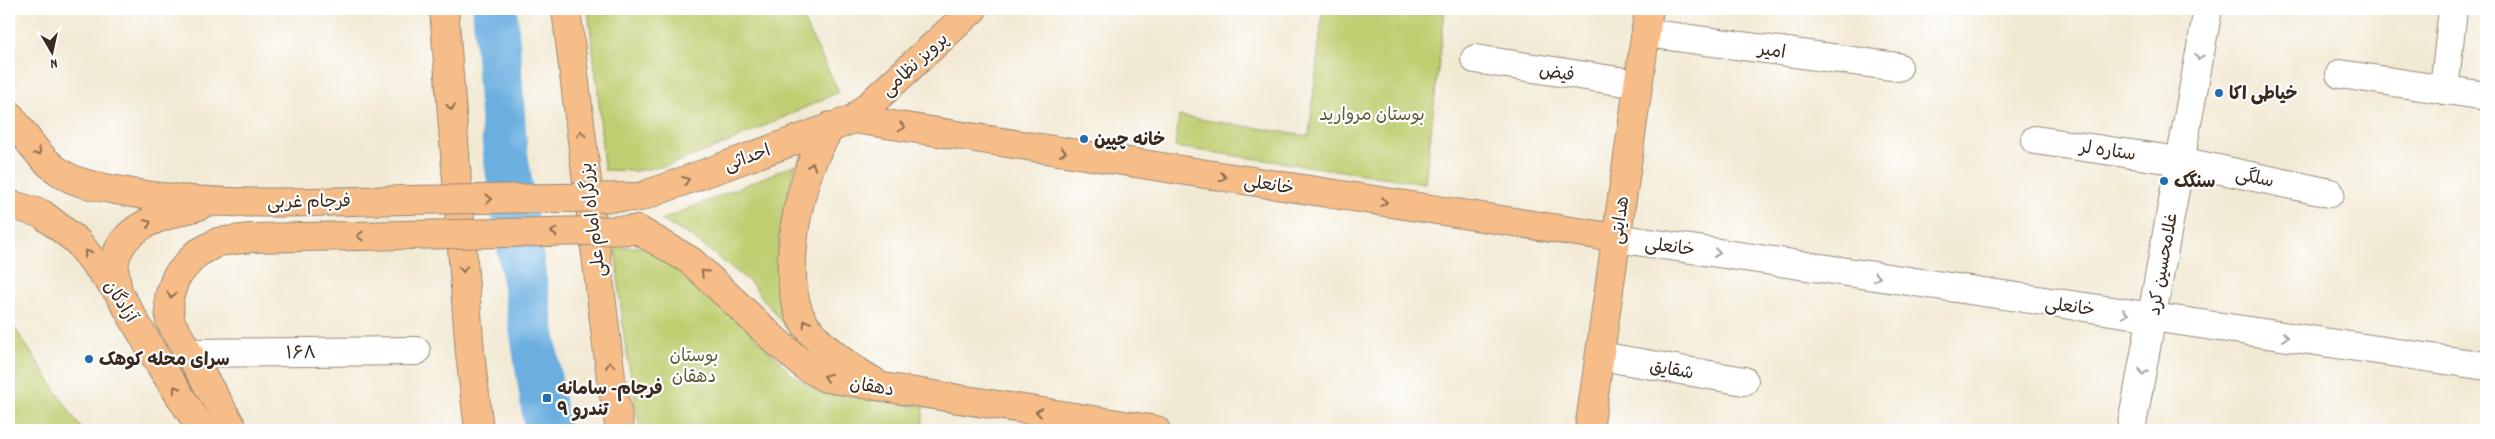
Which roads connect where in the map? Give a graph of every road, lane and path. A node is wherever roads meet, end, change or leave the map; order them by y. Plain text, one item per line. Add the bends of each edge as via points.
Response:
1 (444, 9) edge
2 (566, 9) edge
3 (973, 9) edge
4 (2208, 9) edge
5 (2453, 9) edge
6 (1647, 21) edge
7 (1475, 59) dead end
8 (1898, 67) dead end
9 (2340, 74) dead end
10 (1638, 84) junction
11 (2444, 90) junction
12 (2486, 96) edge
13 (9, 114) edge
14 (843, 123) junction
15 (2034, 140) dead end
16 (2180, 161) junction
17 (2330, 193) dead end
18 (640, 196) joint
19 (216, 202) junction
20 (9, 204) edge
21 (638, 230) joint
22 (1616, 238) junction
23 (118, 292) junction
24 (2153, 318) junction
25 (416, 351) dead end
26 (186, 353) junction
27 (1600, 356) junction
28 (2486, 366) edge
29 (1744, 381) dead end
30 (883, 387) junction
31 (202, 430) edge
32 (234, 430) edge
33 (479, 430) edge
34 (620, 430) edge
35 (1156, 430) edge
36 (1589, 430) edge
37 (2131, 430) edge

1 -> 33 main road via 470,353
34 -> 2 main road, بزرگراه امام علی
3 - 14 main road, پرویز نظامی
4 -> 16 street, غلامحسین کرد
5 - 11 street
6 - 8 street, امیر
6 - 10 main road, هدایتی
7 - 10 street, فیض
9 - 11 street
10 - 22 main road, هدایتی
11 - 12 street
13 -> 19 main road, فرجام غربی via 34,150 62,174 96,186 133,193
18 -> 14 main road, احداثی
14 -> 22 main road, خانعلی
30 -> 14 main road via 851,368 824,345 806,325 795,299 792,275 798,216 813,160
15 - 16 street, ستاره لر
16 - 17 street, سلگی
16 - 24 street, غلامحسین کرد
19 -> 18 main road, فرجام غربی, bridge
23 -> 19 main road via 115,262 123,241 144,224
23 -> 20 main road, آزادگان via 77,241 42,214
21 -> 26 main road, فرجام غربی, bridge via 251,238 218,242 196,254 176,278 169,297 170,321
30 -> 21 main road, دهقان via 826,378 805,366 691,260
22 -> 24 street, خانعلی
22 - 27 main road, هدایتی
31 -> 23 main road, آزادگان
24 -> 28 street, خانعلی
24 -> 37 street, غلامحسین کرد
25 - 26 street, ۱۶۸
26 - 32 main road
27 - 29 street, شقایق
27 - 36 main road, هدایتی
35 -> 30 main road, دهقان

